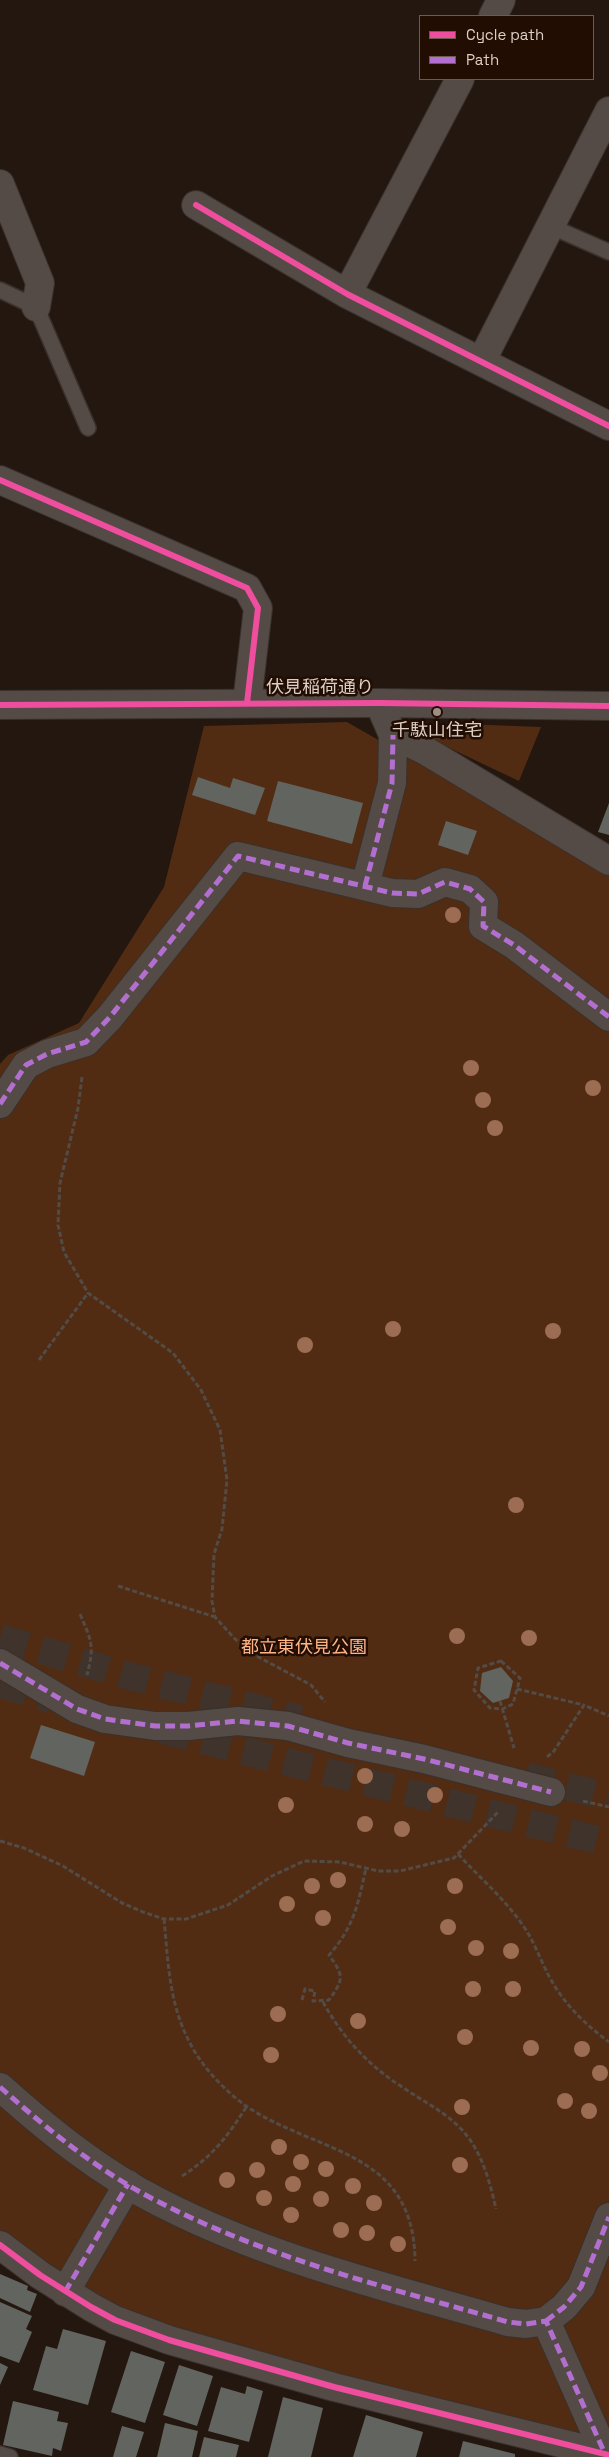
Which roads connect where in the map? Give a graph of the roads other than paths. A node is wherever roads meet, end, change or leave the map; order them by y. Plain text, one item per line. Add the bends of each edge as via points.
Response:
1 (501, 0) edge
2 (494, 15) edge
3 (459, 80) edge
4 (609, 111) edge
5 (0, 184) edge
6 (196, 206) dead end
7 (550, 226) junction
8 (609, 252) edge
9 (0, 290) edge
10 (347, 294) junction
11 (36, 307) junction
12 (482, 360) junction
13 (609, 426) edge
14 (88, 428) dead end
15 (0, 480) edge
16 (247, 703) junction
17 (379, 703) junction
18 (0, 705) edge
19 (609, 706) edge
20 (393, 735) junction
21 (609, 860) edge
22 (365, 886) junction
23 (609, 1017) edge
24 (0, 1104) edge
25 (0, 1663) edge
26 (551, 1792) tunnel mouth
27 (0, 2087) edge
28 (128, 2184) junction
29 (609, 2217) edge
30 (0, 2245) edge
31 (66, 2292) junction
32 (546, 2321) junction
33 (0, 2454) edge
34 (607, 2455) edge
35 (10, 2457) edge

1 - 2 street
3 - 10 street
4 - 7 street
5 - 11 street via 40,282
6 - 10 street
7 - 8 lane
7 - 12 street
9 - 11 lane
10 - 12 street
11 - 14 lane
12 - 13 street
15 - 16 street via 247,588 258,608
16 - 17 street, 伏見稲荷通り
16 - 18 street, 伏見稲荷通り
17 - 19 street, 伏見稲荷通り
17 - 20 street
20 - 21 street via 426,751
20 - 22 street via 392,783
22 - 23 street via 392,893 418,894 445,882 470,889 484,902 483,926 514,945
22 - 24 street via 238,856 110,1018 86,1042 46,1054 26,1066
25 - 26 street via 77,1709 123,1723 188,1726 264,1722
27 - 28 street via 41,2124
28 - 31 street
28 - 32 street via 158,2202 286,2257 508,2322
29 - 32 street via 582,2287
30 - 31 street
31 - 34 street via 115,2320 169,2340 334,2387
32 - 34 street
33 - 35 lane

